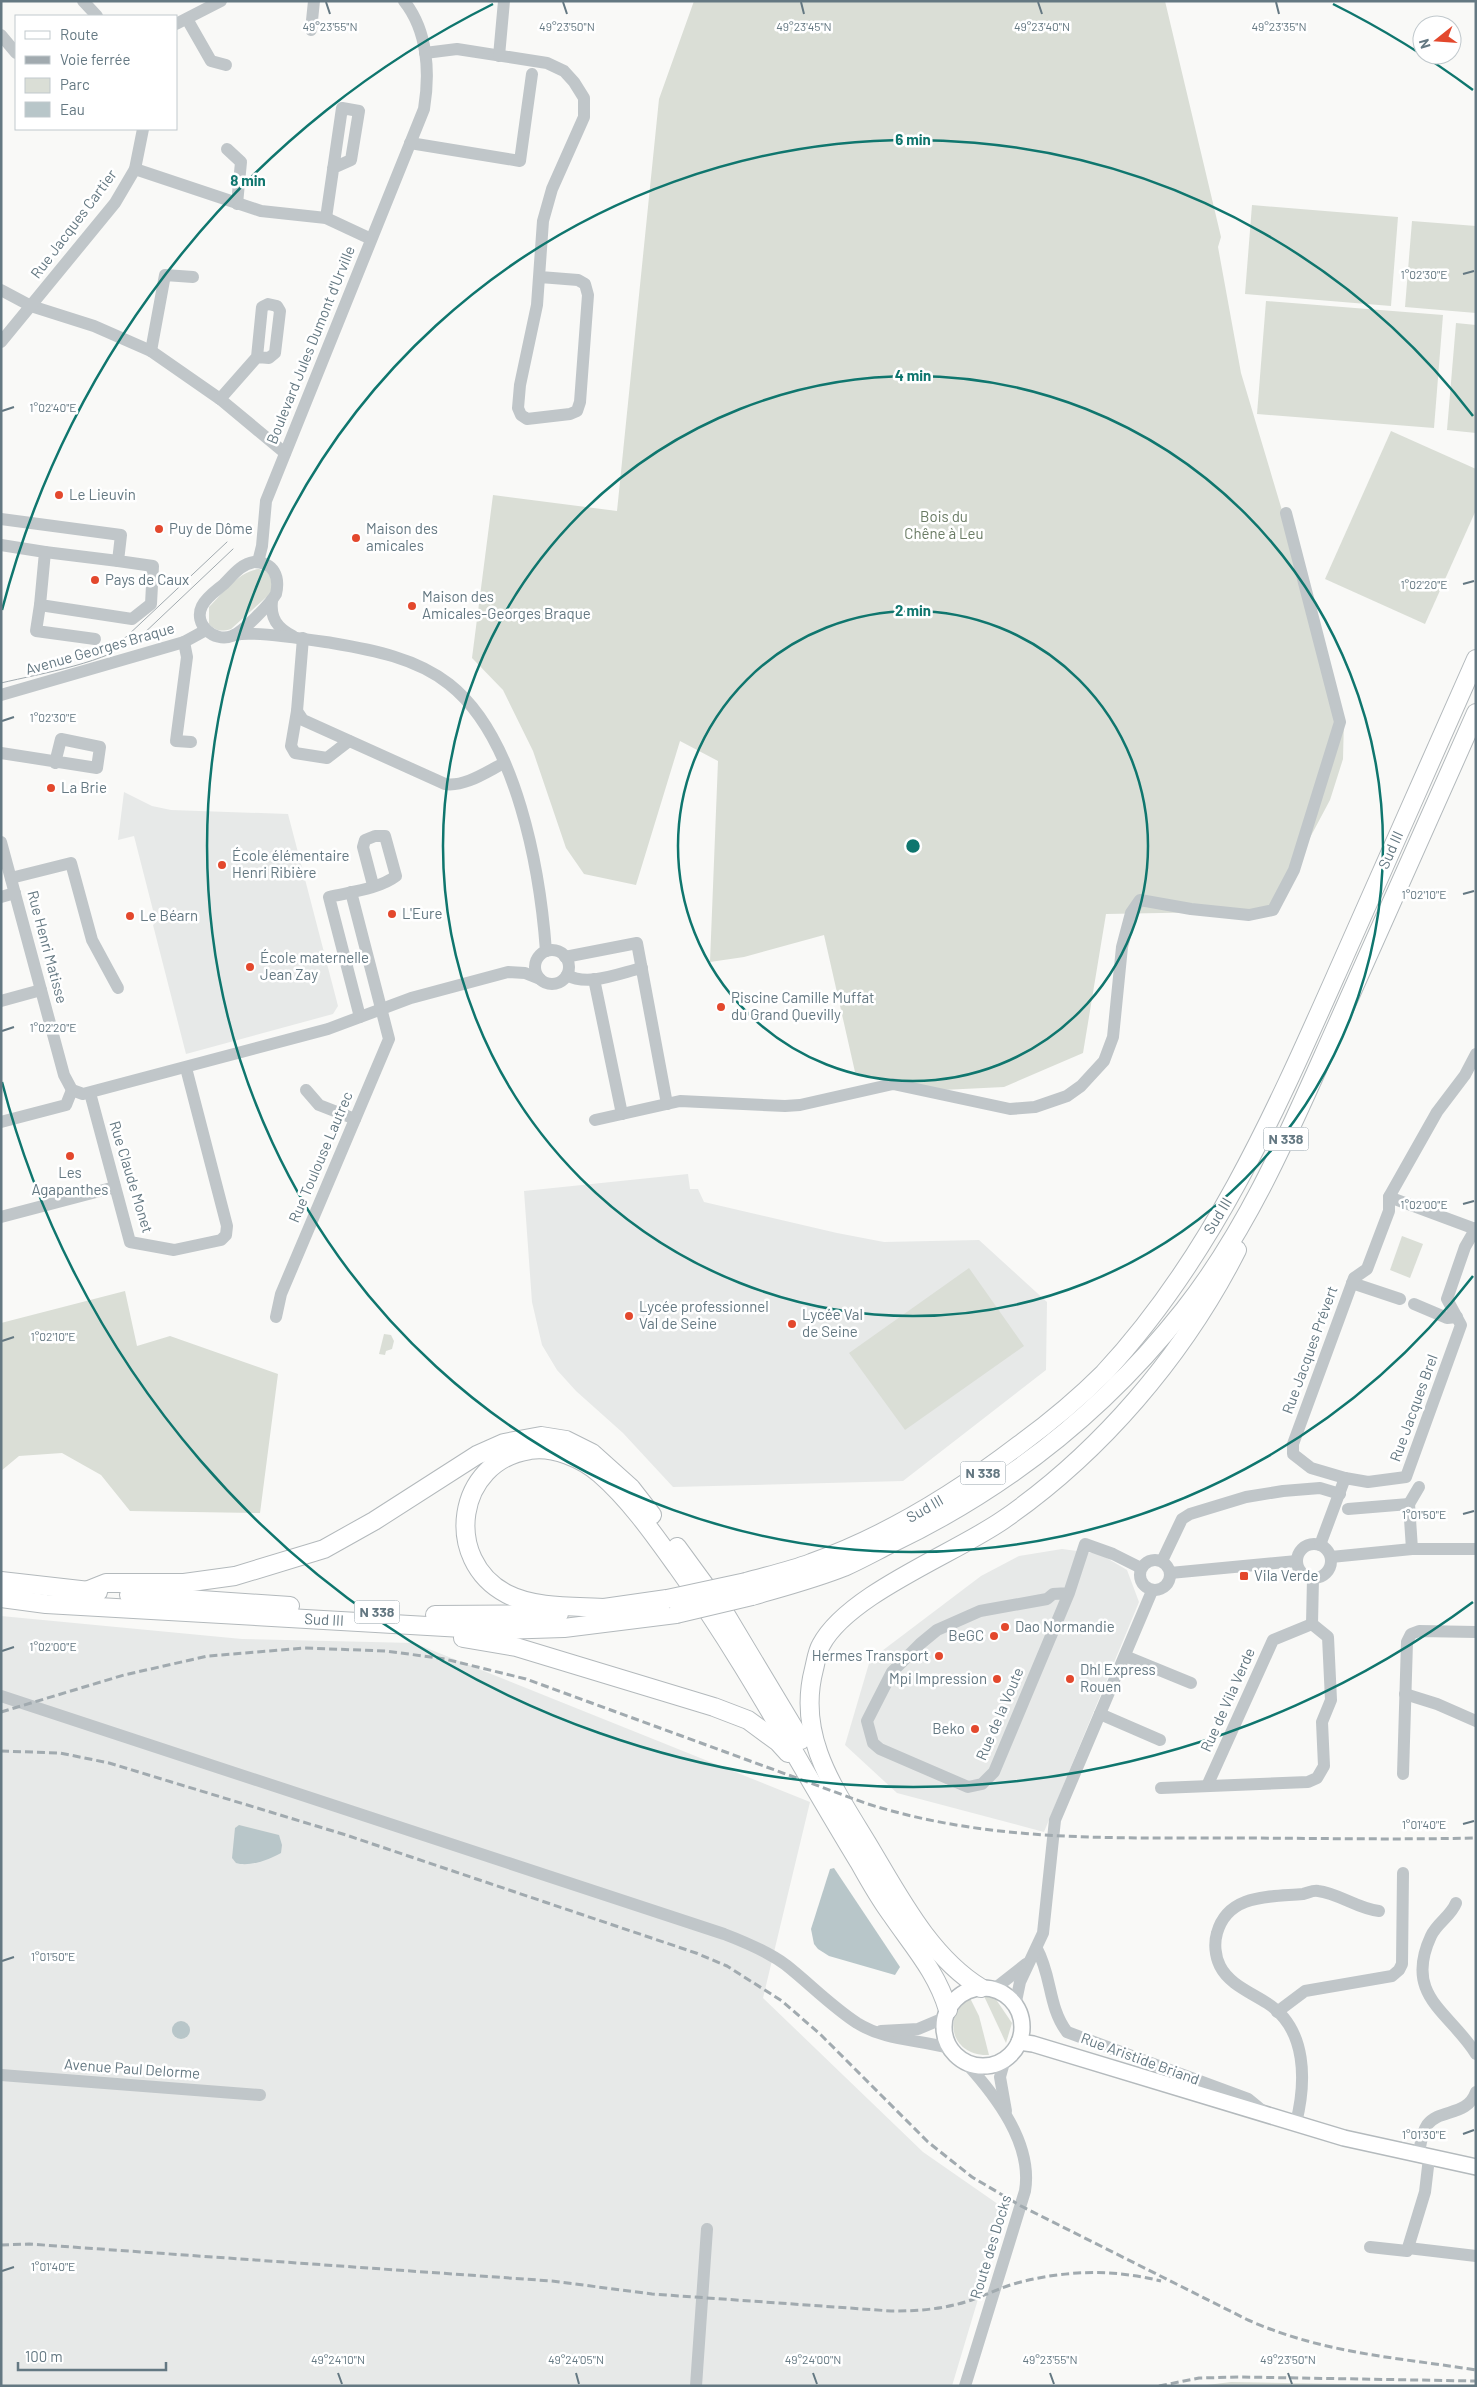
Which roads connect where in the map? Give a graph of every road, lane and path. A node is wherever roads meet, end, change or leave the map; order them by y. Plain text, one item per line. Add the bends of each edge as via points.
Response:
1 (221, 1) edge
2 (314, 1) edge
3 (404, 1) edge
4 (504, 1) edge
5 (182, 21) edge
6 (311, 30) dead end
7 (1, 35) edge
8 (15, 52) edge
9 (425, 53) junction
10 (499, 56) junction
11 (226, 65) dead end
12 (532, 74) dead end
13 (143, 130) edge
14 (410, 143) junction
15 (228, 149) dead end
16 (333, 168) dead end
17 (136, 169) junction
18 (237, 204) junction
19 (326, 218) junction
20 (371, 239) junction
21 (193, 277) dead end
22 (540, 277) junction
23 (1, 290) edge
24 (31, 306) junction
25 (1, 342) edge
26 (151, 351) junction
27 (257, 357) dead end
28 (220, 399) junction
29 (285, 453) junction
30 (1286, 513) dead end
31 (1, 519) edge
32 (1, 545) edge
33 (45, 552) junction
34 (118, 561) junction
35 (258, 562) junction
36 (272, 600) junction
37 (40, 606) junction
38 (206, 630) junction
39 (235, 635) junction
40 (299, 638) junction
41 (95, 639) dead end
42 (184, 642) junction
43 (1476, 659) edge
44 (1, 695) edge
45 (297, 711) junction
46 (1476, 713) edge
47 (349, 741) junction
48 (190, 742) dead end
49 (1, 753) edge
50 (56, 763) dead end
51 (504, 763) junction
52 (1, 842) edge
53 (11, 878) junction
54 (373, 885) dead end
55 (351, 892) junction
56 (15, 893) junction
57 (1, 897) edge
58 (541, 955) junction
59 (565, 957) junction
60 (642, 968) junction
61 (508, 972) junction
62 (567, 976) junction
63 (540, 979) junction
64 (594, 979) junction
65 (118, 988) dead end
66 (42, 990) junction
67 (1, 1000) edge
68 (381, 1009) junction
69 (360, 1017) junction
70 (1476, 1054) edge
71 (186, 1068) junction
72 (72, 1090) junction
73 (306, 1090) dead end
74 (90, 1093) junction
75 (667, 1104) junction
76 (622, 1114) junction
77 (355, 1119) junction
78 (595, 1120) dead end
79 (1, 1122) edge
80 (1291, 1129) junction
81 (115, 1187) junction
82 (1390, 1197) junction
83 (1, 1217) edge
84 (1476, 1229) edge
85 (1352, 1283) junction
86 (1400, 1298) dead end
87 (1414, 1304) dead end
88 (1457, 1316) junction
89 (276, 1317) dead end
90 (1345, 1478) junction
91 (1419, 1487) dead end
92 (1340, 1494) junction
93 (1409, 1504) junction
94 (1348, 1509) dead end
95 (1320, 1545) junction
96 (1412, 1549) junction
97 (1476, 1549) edge
98 (1331, 1557) junction
99 (1162, 1561) junction
100 (1297, 1562) junction
101 (1141, 1568) junction
102 (1170, 1573) junction
103 (1313, 1578) junction
104 (1, 1581) edge
105 (749, 1589) junction
106 (1152, 1591) junction
107 (86, 1592) junction
108 (1069, 1593) junction
109 (1, 1598) edge
110 (671, 1607) junction
111 (608, 1608) junction
112 (1312, 1624) junction
113 (424, 1626) junction
114 (1476, 1632) edge
115 (1126, 1656) junction
116 (1191, 1683) dead end
117 (1405, 1694) junction
118 (1, 1696) edge
119 (1100, 1714) junction
120 (1476, 1721) edge
121 (1160, 1740) dead end
122 (1403, 1774) dead end
123 (1207, 1786) junction
124 (1161, 1788) dead end
125 (820, 1795) junction
126 (842, 1802) junction
127 (1403, 1873) dead end
128 (1456, 1902) dead end
129 (1379, 1912) dead end
130 (1037, 1950) junction
131 (1028, 1963) junction
132 (987, 1989) junction
133 (1015, 2006) junction
134 (1277, 2012) junction
135 (946, 2014) junction
136 (873, 2031) junction
137 (1019, 2042) junction
138 (949, 2048) junction
139 (1476, 2054) edge
140 (1005, 2059) junction
141 (966, 2063) junction
142 (1, 2075) edge
143 (1476, 2092) edge
144 (260, 2095) dead end
145 (1266, 2114) junction
146 (1007, 2119) junction
147 (1296, 2124) junction
148 (1423, 2157) junction
149 (1476, 2167) edge
150 (707, 2228) dead end
151 (1370, 2247) dead end
152 (1408, 2248) junction
153 (1476, 2256) edge
154 (696, 2386) edge
155 (965, 2386) edge

1 - 5 street
2 - 6 street
3 - 9 street, Boulevard Jules Dumont d'Urville via 418,25
4 - 10 street
5 - 11 street via 210,61
7 - 8 street
9 - 10 street via 457,49
9 - 14 street, Boulevard Jules Dumont d'Urville via 428,86 424,109
10 - 22 street via 547,63 564,71 584,98 584,117 552,189 544,222
12 - 14 street via 520,161
13 - 17 street, Rue Jacques Cartier
14 - 20 street, Boulevard Jules Dumont d'Urville
15 - 18 street via 240,162
16 - 19 street
17 - 18 street
17 - 24 street, Rue Jacques Cartier via 115,203
18 - 19 street via 261,211
19 - 20 street
20 - 29 street, Boulevard Jules Dumont d'Urville
21 - 26 street via 165,275
22 - 22 street via 578,280 585,284 588,295 580,402 577,411 570,414 528,419 521,416 518,408
23 - 24 street
24 - 25 street, Rue Jacques Cartier
24 - 26 street via 94,326
26 - 28 street
27 - 28 street
28 - 29 street
29 - 35 street, Boulevard Jules Dumont d'Urville via 264,508
30 - 75 street via 1340,722 1294,870 1273,910 1249,915 1140,900 1131,912 1122,947 1113,1037 1104,1061 1067,1096 1035,1107 1010,1109 893,1084 800,1105 680,1101
31 - 34 street via 121,535
32 - 33 street
33 - 34 street
33 - 37 street
34 - 37 street via 153,566 151,604 132,619
35 - 36 street via 276,573 278,586
35 - 38 street via 240,568 204,603 200,617
36 - 39 street
36 - 40 street via 274,621 284,632
37 - 41 street via 36,631
38 - 39 street via 216,637
38 - 42 street, Avenue Georges Braque
39 - 40 street via 246,633
40 - 45 street
40 - 51 street via 380,652 427,670 449,683 475,712
42 - 44 street, Avenue Georges Braque
42 - 48 street via 186,657 176,741
43 - 105 highway, Sud III / N 338 via 1290,1079 1223,1210 1164,1299 1103,1373 1052,1421 981,1474 932,1506 878,1535
45 - 47 street via 303,720
45 - 47 street via 291,746 295,753 327,758
46 - 80 highway, Sud III / N 338
47 - 51 street via 445,784 454,785
49 - 50 street
51 - 58 street via 530,837 539,889
52 - 53 street, Rue Henri Matisse
53 - 56 street, Rue Henri Matisse
53 - 65 street via 71,863 92,940
54 - 55 street
55 - 68 street, Rue Toulouse Lautrec
55 - 69 street via 330,897
56 - 57 street
56 - 66 street, Rue Henri Matisse
58 - 59 street via 556,951
58 - 61 street
58 - 63 street via 535,971
59 - 60 street via 637,943
59 - 62 street via 569,966
60 - 64 street
60 - 75 street
61 - 63 street via 525,973
61 - 68 street
62 - 63 street via 552,984
62 - 64 street
64 - 76 street
66 - 67 street
66 - 72 street, Rue Henri Matisse via 64,1075
68 - 69 street
68 - 77 street, Rue Toulouse Lautrec via 388,1039
69 - 71 street via 328,1029
70 - 82 street, Rue Jacques Prévert via 1465,1075 1437,1112
71 - 74 street
71 - 81 street, Rue Claude Monet via 228,1226 226,1235 221,1240 174,1250 130,1242
72 - 74 street
72 - 79 street via 66,1105
73 - 77 street via 319,1105
74 - 81 street, Rue Claude Monet
75 - 76 street
76 - 78 street
77 - 89 street, Rue Toulouse Lautrec via 280,1294
80 - 105 highway, Sud III / N 338 via 1241,1224 1186,1308 1122,1382 1063,1434 990,1490 926,1527 844,1567
80 - 126 highway via 1256,1212 1221,1281 1192,1327 1111,1426 1057,1479 1002,1521 873,1596 839,1621 820,1646 810,1684 808,1712 812,1738
81 - 83 street
82 - 84 street
82 - 85 street, Rue Jacques Prévert via 1389,1211 1367,1269
84 - 88 street, Rue Jacques Brel via 1465,1247 1447,1300
85 - 86 street
85 - 90 street, Rue Jacques Prévert via 1293,1444 1293,1454 1311,1468
87 - 88 street via 1447,1318
88 - 90 street, Rue Jacques Brel via 1461,1325 1406,1477 1368,1482
90 - 92 street
91 - 93 street
92 - 95 street
92 - 99 street via 1320,1488 1283,1491 1246,1497 1190,1514 1182,1519
93 - 94 street
93 - 96 street
95 - 98 street
95 - 100 street via 1303,1548
96 - 97 street
96 - 98 street
98 - 103 street via 1329,1570
99 - 101 street via 1149,1561
99 - 102 street
100 - 102 street
100 - 103 street via 1301,1572
101 - 106 street via 1141,1582
101 - 108 street via 1085,1544
102 - 106 street via 1166,1586
103 - 112 street
104 - 107 highway, Sud III / N 338
105 - 110 highway, N 338, bridge
106 - 115 street
107 - 111 highway, Sud III / N 338 via 456,1616 556,1614
107 - 126 highway via 106,1584 184,1583 235,1576 324,1549 477,1455 504,1443 541,1436 566,1440 592,1452 625,1482 667,1533 723,1610 823,1778
108 - 108 street, Rue de la Voute via 980,1612 937,1630 892,1672 868,1721 873,1743 880,1749 968,1787 982,1784 994,1772
109 - 113 highway, Sud III / N 338 via 46,1604
110 - 111 highway, Sud III / N 338
110 - 113 highway, Sud III / N 338 via 564,1628 497,1630
111 - 125 highway via 537,1603 507,1594 483,1575 469,1551 464,1532 465,1514 470,1496 493,1466 530,1450 550,1451 572,1457 600,1473 638,1515 691,1586
112 - 123 street, Rue de Vila Verde via 1273,1640
112 - 123 street via 1328,1637 1331,1700 1322,1722 1324,1766 1317,1778 1308,1782
113 - 125 highway via 441,1635 516,1647 748,1720 778,1742
114 - 117 street via 1419,1631 1411,1634 1407,1642
115 - 116 street
115 - 119 street
117 - 120 street
117 - 122 street
118 - 136 street via 739,1940 785,1965 816,1993
119 - 121 street
119 - 130 street via 1055,1820 1045,1920
123 - 124 street
125 - 135 highway via 890,1912 931,1969 941,1989
126 - 132 highway via 912,1916 961,1973
127 - 134 street via 1402,1964 1399,1970 1392,1976 1305,1991
128 - 139 street via 1453,1910 1440,1921 1425,1951 1424,1981 1442,2016 1469,2042
129 - 134 street via 1317,1891 1257,1898 1242,1902 1227,1913 1219,1925 1215,1942 1219,1964 1228,1978
130 - 131 street
130 - 145 street, Rue Aristide Briand via 1045,1964 1057,2020 1067,2032 1248,2099
131 - 132 street
131 - 133 street
132 - 133 main road via 1009,1999
132 - 135 main road via 960,1995
133 - 137 main road via 1022,2024
134 - 147 street via 1288,2024 1298,2044 1301,2061 1304,2084
135 - 136 street via 918,2029
135 - 138 main road via 945,2037
136 - 138 street via 893,2039 928,2042
137 - 140 main road
137 - 145 main road, Rue Aristide Briand
138 - 141 main road
140 - 141 main road via 986,2066
140 - 146 street via 1000,2077
141 - 146 street via 984,2082
142 - 144 street, Avenue Paul Delorme
143 - 148 street via 1472,2101 1427,2124 1423,2131
145 - 147 main road, Rue Aristide Briand
146 - 155 street, Route des Docks via 1024,2155 1027,2180
147 - 148 main road, Rue Aristide Briand
148 - 149 main road, Rue Aristide Briand
148 - 152 street via 1424,2192
150 - 154 street
151 - 152 street via 1407,2251
152 - 153 street

